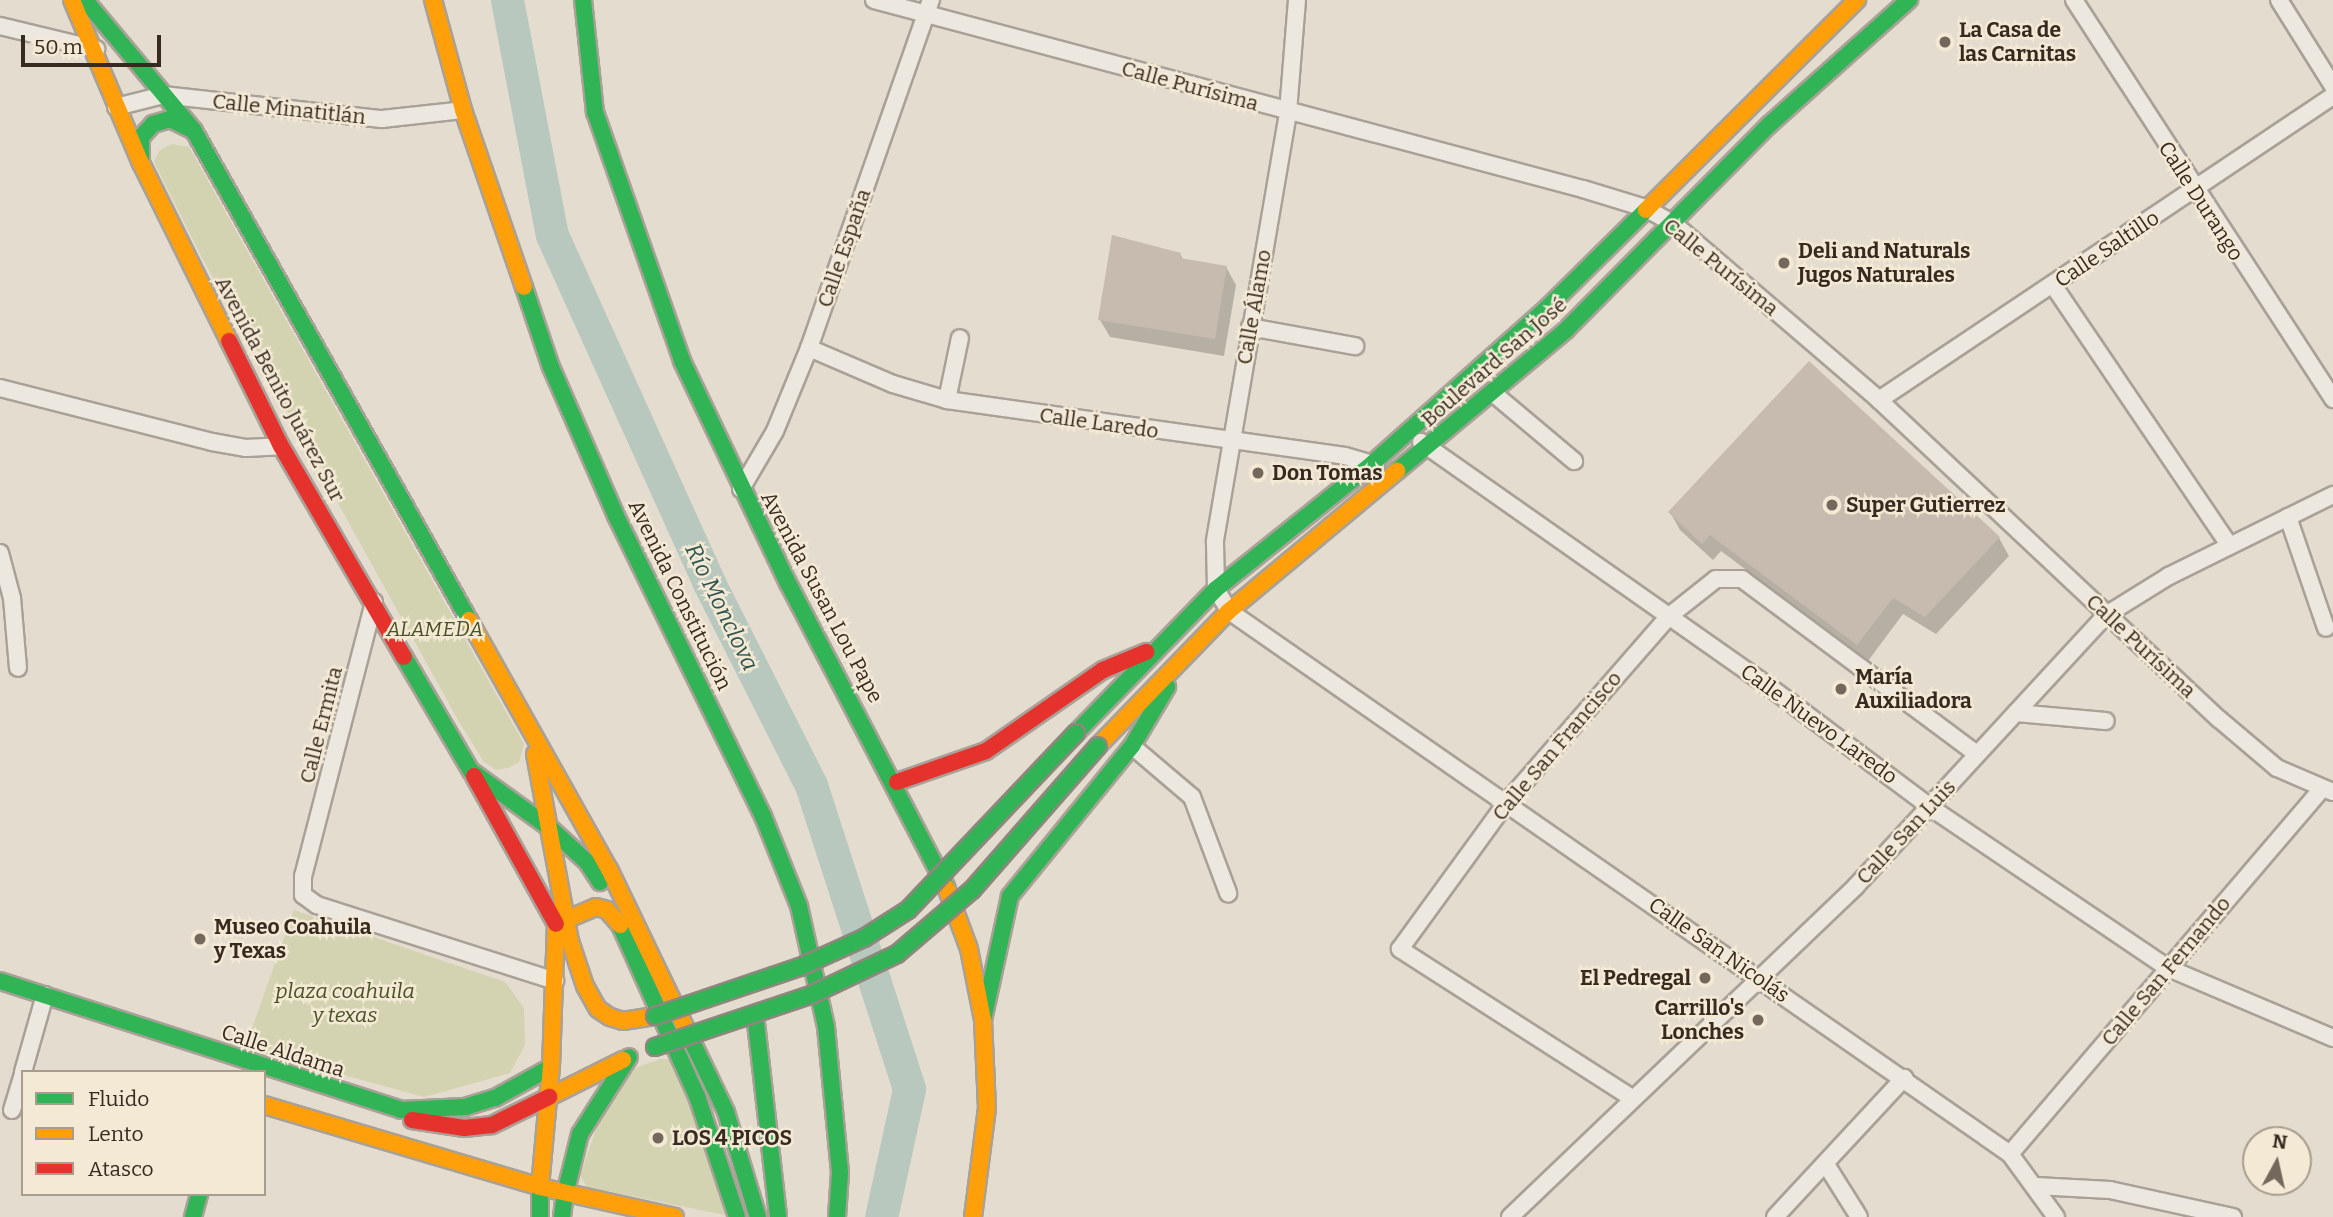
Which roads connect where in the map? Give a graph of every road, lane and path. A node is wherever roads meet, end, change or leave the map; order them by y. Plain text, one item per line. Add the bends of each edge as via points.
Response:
1 (72, 0) edge
2 (85, 0) edge
3 (433, 0) edge
4 (583, 0) edge
5 (874, 0) edge
6 (1297, 0) edge
7 (1857, 0) edge
8 (1909, 0) edge
9 (2074, 0) edge
10 (2279, 0) edge
11 (928, 7) edge
12 (0, 26) edge
13 (91, 49) junction
14 (122, 51) junction
15 (2333, 86) edge
16 (163, 95) junction
17 (2333, 96) edge
18 (116, 107) junction
19 (463, 110) junction
20 (1288, 113) junction
21 (194, 131) junction
22 (141, 163) junction
23 (2193, 190) junction
24 (1645, 208) junction
25 (1674, 224) junction
26 (1615, 239) junction
27 (2053, 285) junction
28 (1606, 293) junction
29 (1547, 308) junction
30 (1250, 327) junction
31 (960, 338) dead end
32 (1355, 346) dead end
33 (809, 348) junction
34 (0, 388) edge
35 (1493, 393) junction
36 (2333, 399) edge
37 (947, 400) junction
38 (1879, 400) junction
39 (1407, 432) junction
40 (1231, 440) junction
41 (281, 446) junction
42 (1427, 447) junction
43 (1574, 461) dead end
44 (1373, 463) junction
45 (1394, 477) junction
46 (741, 489) junction
47 (2333, 495) edge
48 (2288, 517) junction
49 (2230, 546) junction
50 (0, 553) edge
51 (1216, 589) junction
52 (374, 602) junction
53 (1229, 611) junction
54 (2106, 615) junction
55 (1668, 617) junction
56 (2326, 628) dead end
57 (1154, 649) junction
58 (1180, 660) junction
59 (18, 667) dead end
60 (2016, 713) junction
61 (2106, 721) dead end
62 (531, 731) junction
63 (1132, 746) junction
64 (535, 752) junction
65 (1977, 754) junction
66 (471, 771) junction
67 (489, 782) junction
68 (897, 782) junction
69 (2328, 790) edge
70 (1506, 803) junction
71 (1930, 807) junction
72 (551, 828) junction
73 (1228, 893) dead end
74 (561, 922) junction
75 (620, 925) junction
76 (2168, 968) junction
77 (1762, 978) junction
78 (0, 981) edge
79 (555, 981) junction
80 (45, 995) junction
81 (755, 1014) junction
82 (984, 1020) junction
83 (2333, 1038) edge
84 (629, 1057) junction
85 (236, 1065) edge
86 (551, 1067) junction
87 (24, 1070) edge
88 (254, 1070) edge
89 (266, 1074) edge
90 (1904, 1077) junction
91 (21, 1079) edge
92 (549, 1097) junction
93 (1632, 1098) junction
94 (370, 1103) junction
95 (266, 1106) edge
96 (12, 1110) dead end
97 (492, 1125) junction
98 (2010, 1154) junction
99 (429, 1156) junction
100 (1827, 1166) junction
101 (2036, 1186) junction
102 (540, 1187) junction
103 (565, 1194) junction
104 (198, 1196) edge
105 (192, 1217) edge
106 (540, 1217) edge
107 (562, 1217) edge
108 (675, 1217) edge
109 (737, 1217) edge
110 (758, 1217) edge
111 (778, 1217) edge
112 (837, 1217) edge
113 (973, 1217) edge
114 (1510, 1217) edge
115 (1775, 1217) edge
116 (1859, 1217) edge
117 (2056, 1217) edge
118 (2233, 1217) edge

1 - 13 main road, Avenida Benito Juárez Sur
2 - 14 main road
3 - 19 main road, Avenida Constitución
4 - 46 main road, Avenida Susan Lou Pape via 595,111 622,197 682,361
5 - 11 street, Calle Purísima
6 - 20 street, Calle Álamo
7 - 24 main road, Boulevard San José
8 - 25 main road, Boulevard San José via 1769,124
9 - 23 street, Calle Durango
10 - 15 street
11 - 20 street, Calle Purísima
11 - 33 street, Calle España
12 - 13 street
13 - 14 street
13 - 18 main road, Avenida Benito Juárez Sur
14 - 16 main road
16 - 18 street, Calle Minatitlán
16 - 19 street, Calle Minatitlán via 382,119
16 - 21 main road
17 - 23 street, Calle Saltillo
18 - 22 main road, Avenida Benito Juárez Sur
19 - 112 main road, Avenida Constitución via 551,366 616,516 763,816 799,906 826,1027 839,1172
20 - 24 street, Calle Purísima
20 - 30 street, Calle Álamo
21 - 22 main road via 170,119 153,124 141,137
21 - 62 main road
22 - 41 main road, Avenida Benito Juárez Sur
23 - 27 street, Calle Saltillo
23 - 36 street, Calle Durango
24 - 25 street, Calle Purísima
24 - 26 main road, Boulevard San José
25 - 28 main road, Boulevard San José
25 - 38 street, Calle Purísima
26 - 28 main road
26 - 29 main road, Boulevard San José
27 - 38 street, Calle Saltillo
27 - 49 street
28 - 29 main road
28 - 35 main road, Boulevard San José
29 - 39 main road, Boulevard San José
30 - 32 street
30 - 40 street, Calle Álamo
31 - 37 street
33 - 37 street, Calle Laredo via 893,384
33 - 46 street, Calle España via 775,431
34 - 41 street via 212,442 246,448
35 - 42 main road, Boulevard San José
35 - 43 street
37 - 40 street, Calle Laredo
38 - 54 street, Calle Purísima
39 - 42 street, Calle Nuevo Laredo
39 - 44 main road, Boulevard San José
40 - 44 street, Calle Laredo
40 - 51 street, Calle Álamo via 1215,542
41 - 52 main road, Avenida Benito Juárez Sur
42 - 45 main road, Boulevard San José
42 - 55 street, Calle Nuevo Laredo
44 - 45 street, Calle Laredo
44 - 51 main road, Boulevard San José
45 - 53 main road, Boulevard San José
46 - 68 main road, Avenida Susan Lou Pape
47 - 48 street, Calle San Luis
48 - 49 street, Calle San Luis
48 - 56 street
49 - 54 street, Calle San Luis
50 - 59 street via 12,598
51 - 53 street, Calle Álamo
51 - 57 main road, Boulevard San José
52 - 66 main road, Avenida Benito Juárez Sur
52 - 79 street, Calle Ermita via 301,892 312,903
53 - 58 main road, Boulevard San José
53 - 70 street, Calle San Nicolás
54 - 60 street, Calle San Luis
54 - 69 street, Calle Purísima via 2277,768
55 - 65 street, Calle San Francisco via 1716,579 1742,579
55 - 70 street, Calle San Francisco
55 - 71 street, Calle Nuevo Laredo
57 - 68 main road via 1103,670 986,751
57 - 74 main road, Boulevard San José, bridge via 908,910 864,938 800,967 655,1016 623,1021 598,1009
58 - 63 main road
58 - 81 main road, Boulevard San José, bridge via 972,890 929,930 854,977
60 - 61 street
60 - 65 street, Calle San Luis
62 - 64 main road
62 - 110 main road via 609,869 699,1054 726,1112
63 - 73 street via 1192,797 1214,845
63 - 82 main road via 1010,896
64 - 67 main road via 514,779
64 - 72 main road
65 - 71 street, Calle San Luis
66 - 67 main road, Avenida Benito Juárez Sur
66 - 74 main road
67 - 72 main road, Avenida Benito Juárez Sur
68 - 82 main road, Avenida Susan Lou Pape via 954,905
69 - 76 street, Calle San Fernando
70 - 77 street, Calle San Nicolás
70 - 93 street, Calle San Francisco via 1400,949
71 - 76 street, Calle Nuevo Laredo
71 - 77 street, Calle San Luis
72 - 74 main road
72 - 75 main road, Avenida Benito Juárez Sur via 593,870
74 - 75 main road via 596,907 607,910
74 - 79 main road
75 - 109 main road via 697,1096
76 - 83 street, Calle Nuevo Laredo
76 - 98 street, Calle San Fernando
77 - 90 street, Calle San Nicolás
77 - 93 street, Calle San Luis
78 - 80 main road, Calle Aldama
79 - 86 main road
80 - 85 main road, Calle Aldama
80 - 87 street
81 - 84 main road, Boulevard San José, bridge
81 - 111 main road
82 - 113 main road, Avenida Susan Lou Pape via 987,1108
84 - 92 main road, Boulevard San José
84 - 103 main road via 580,1134
85 - 88 main road, Calle Aldama
86 - 92 main road
86 - 94 main road, Calle Aldama via 495,1098 465,1107 401,1110
89 - 94 main road, Calle Aldama
90 - 98 street, Calle San Nicolás
90 - 100 street
91 - 96 street
92 - 97 main road, Boulevard San José
92 - 102 main road
93 - 114 street, Calle San Luis
94 - 97 main road via 432,1125
95 - 99 main road
97 - 99 main road, Boulevard San José
98 - 101 street, Calle San Nicolás
99 - 102 main road
100 - 115 street
100 - 116 street
101 - 117 street, Calle San Nicolás
101 - 118 street via 2110,1190
102 - 103 main road
102 - 106 main road
103 - 107 main road
103 - 108 main road
104 - 105 main road

